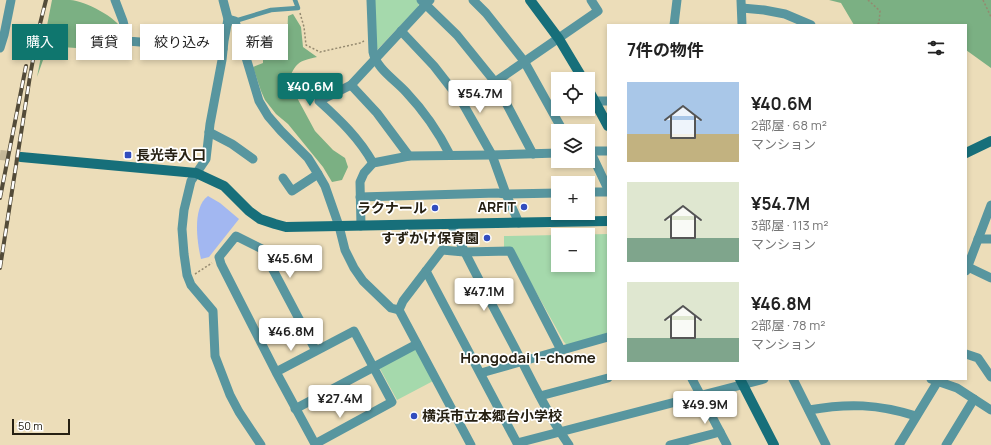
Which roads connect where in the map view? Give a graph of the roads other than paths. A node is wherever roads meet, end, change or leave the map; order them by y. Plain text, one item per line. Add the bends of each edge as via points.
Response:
1 (11, 0) edge
2 (115, 0) edge
3 (223, 0) edge
4 (295, 0) edge
5 (371, 0) edge
6 (473, 0) edge
7 (530, 0) edge
8 (591, 0) edge
9 (678, 0) edge
10 (426, 1) edge
11 (742, 4) edge
12 (231, 20) junction
13 (674, 24) edge
14 (742, 24) edge
15 (809, 24) edge
16 (401, 31) junction
17 (559, 39) junction
18 (140, 42) edge
19 (224, 45) edge
20 (0, 48) edge
21 (222, 60) edge
22 (374, 60) junction
23 (524, 61) junction
24 (579, 72) edge
25 (495, 82) junction
26 (351, 85) junction
27 (595, 101) edge
28 (607, 101) edge
29 (462, 102) junction
30 (595, 103) edge
31 (559, 124) edge
32 (607, 124) edge
33 (209, 132) junction
34 (991, 141) edge
35 (595, 151) edge
36 (607, 151) edge
37 (551, 153) edge
38 (967, 153) edge
39 (533, 154) junction
40 (450, 155) junction
41 (492, 155) junction
42 (409, 156) junction
43 (21, 157) tunnel mouth
44 (253, 159) dead end
45 (373, 162) junction
46 (595, 163) edge
47 (196, 173) junction
48 (318, 174) junction
49 (283, 178) dead end
50 (607, 188) edge
51 (607, 190) edge
52 (595, 191) edge
53 (551, 193) edge
54 (506, 194) junction
55 (360, 197) junction
56 (991, 205) edge
57 (607, 221) edge
58 (519, 223) junction
59 (451, 224) junction
60 (339, 226) junction
61 (361, 226) junction
62 (978, 239) junction
63 (991, 239) edge
64 (464, 252) junction
65 (967, 269) edge
66 (426, 271) junction
67 (991, 278) edge
68 (399, 310) junction
69 (607, 337) edge
70 (417, 344) junction
71 (562, 350) junction
72 (316, 351) junction
73 (967, 354) edge
74 (522, 362) junction
75 (374, 367) junction
76 (276, 372) junction
77 (481, 373) junction
78 (991, 377) edge
79 (607, 378) edge
80 (693, 380) edge
81 (756, 380) edge
82 (793, 380) edge
83 (934, 380) edge
84 (741, 382) edge
85 (540, 396) junction
86 (701, 396) junction
87 (974, 400) junction
88 (295, 408) junction
89 (991, 409) edge
90 (808, 410) junction
91 (916, 416) junction
92 (559, 431) junction
93 (720, 432) junction
94 (514, 444) edge
95 (261, 445) edge
96 (471, 445) edge
97 (569, 445) edge
98 (670, 445) edge
99 (727, 445) edge
100 (774, 445) edge
101 (826, 445) edge
102 (899, 445) edge
103 (946, 445) edge

1 - 20 street
2 - 18 street via 128,41
3 - 12 street
4 - 12 lane via 298,8 271,10
5 - 22 street
6 - 23 street
7 - 17 street
8 - 17 street via 598,11
9 - 13 street
10 - 16 street
10 - 25 street
11 - 14 street
11 - 15 street via 785,14
12 - 19 street
12 - 48 street via 259,101 268,116 308,158
16 - 22 street
16 - 29 street via 434,66
17 - 23 street
17 - 24 street
21 - 33 street
22 - 26 street
22 - 40 street via 406,92
23 - 25 street
23 - 31 street
25 - 29 street
25 - 39 street
26 - 42 street via 377,113
26 - 45 street via 319,101 350,130
27 - 28 street
29 - 41 street
30 - 32 street
33 - 44 street
33 - 47 street via 206,159
34 - 38 street
35 - 36 street
37 - 39 street
39 - 41 street
40 - 41 street
40 - 42 street
41 - 54 street
42 - 45 street
43 - 47 street
45 - 55 street via 360,182
46 - 50 street
47 - 60 street via 224,186 260,219 286,227
47 - 95 street via 191,181 183,218 186,275 213,311 215,356 230,395
48 - 49 street via 292,191
48 - 60 street
51 - 52 street
53 - 54 street
54 - 55 street
54 - 58 street
55 - 61 street
56 - 62 street
57 - 58 street
58 - 59 street
59 - 61 street
59 - 64 street
60 - 61 street
60 - 68 street via 345,250 363,281 391,308
62 - 63 street
62 - 65 street
64 - 66 street via 442,250
64 - 71 street via 510,251
64 - 74 street
65 - 67 street
66 - 68 street
66 - 77 street
68 - 70 street
69 - 71 street
70 - 75 street
70 - 96 street
71 - 74 street
72 - 75 street via 354,331
72 - 76 street
72 - 76 street via 262,249 236,236 219,257 221,264
73 - 78 street via 978,358
74 - 77 street
74 - 85 street
75 - 88 street
75 - 88 street via 392,402 315,444
76 - 88 street
77 - 94 street
79 - 85 street
80 - 86 street
81 - 84 street
82 - 90 street
83 - 87 street via 957,388
83 - 91 street
84 - 86 street
84 - 100 street
85 - 92 street
86 - 92 street
86 - 93 street
87 - 89 street
87 - 103 street
90 - 91 street via 849,405 871,406 895,409
90 - 101 street
91 - 102 street
92 - 94 street
92 - 97 street
93 - 98 street
93 - 99 street

